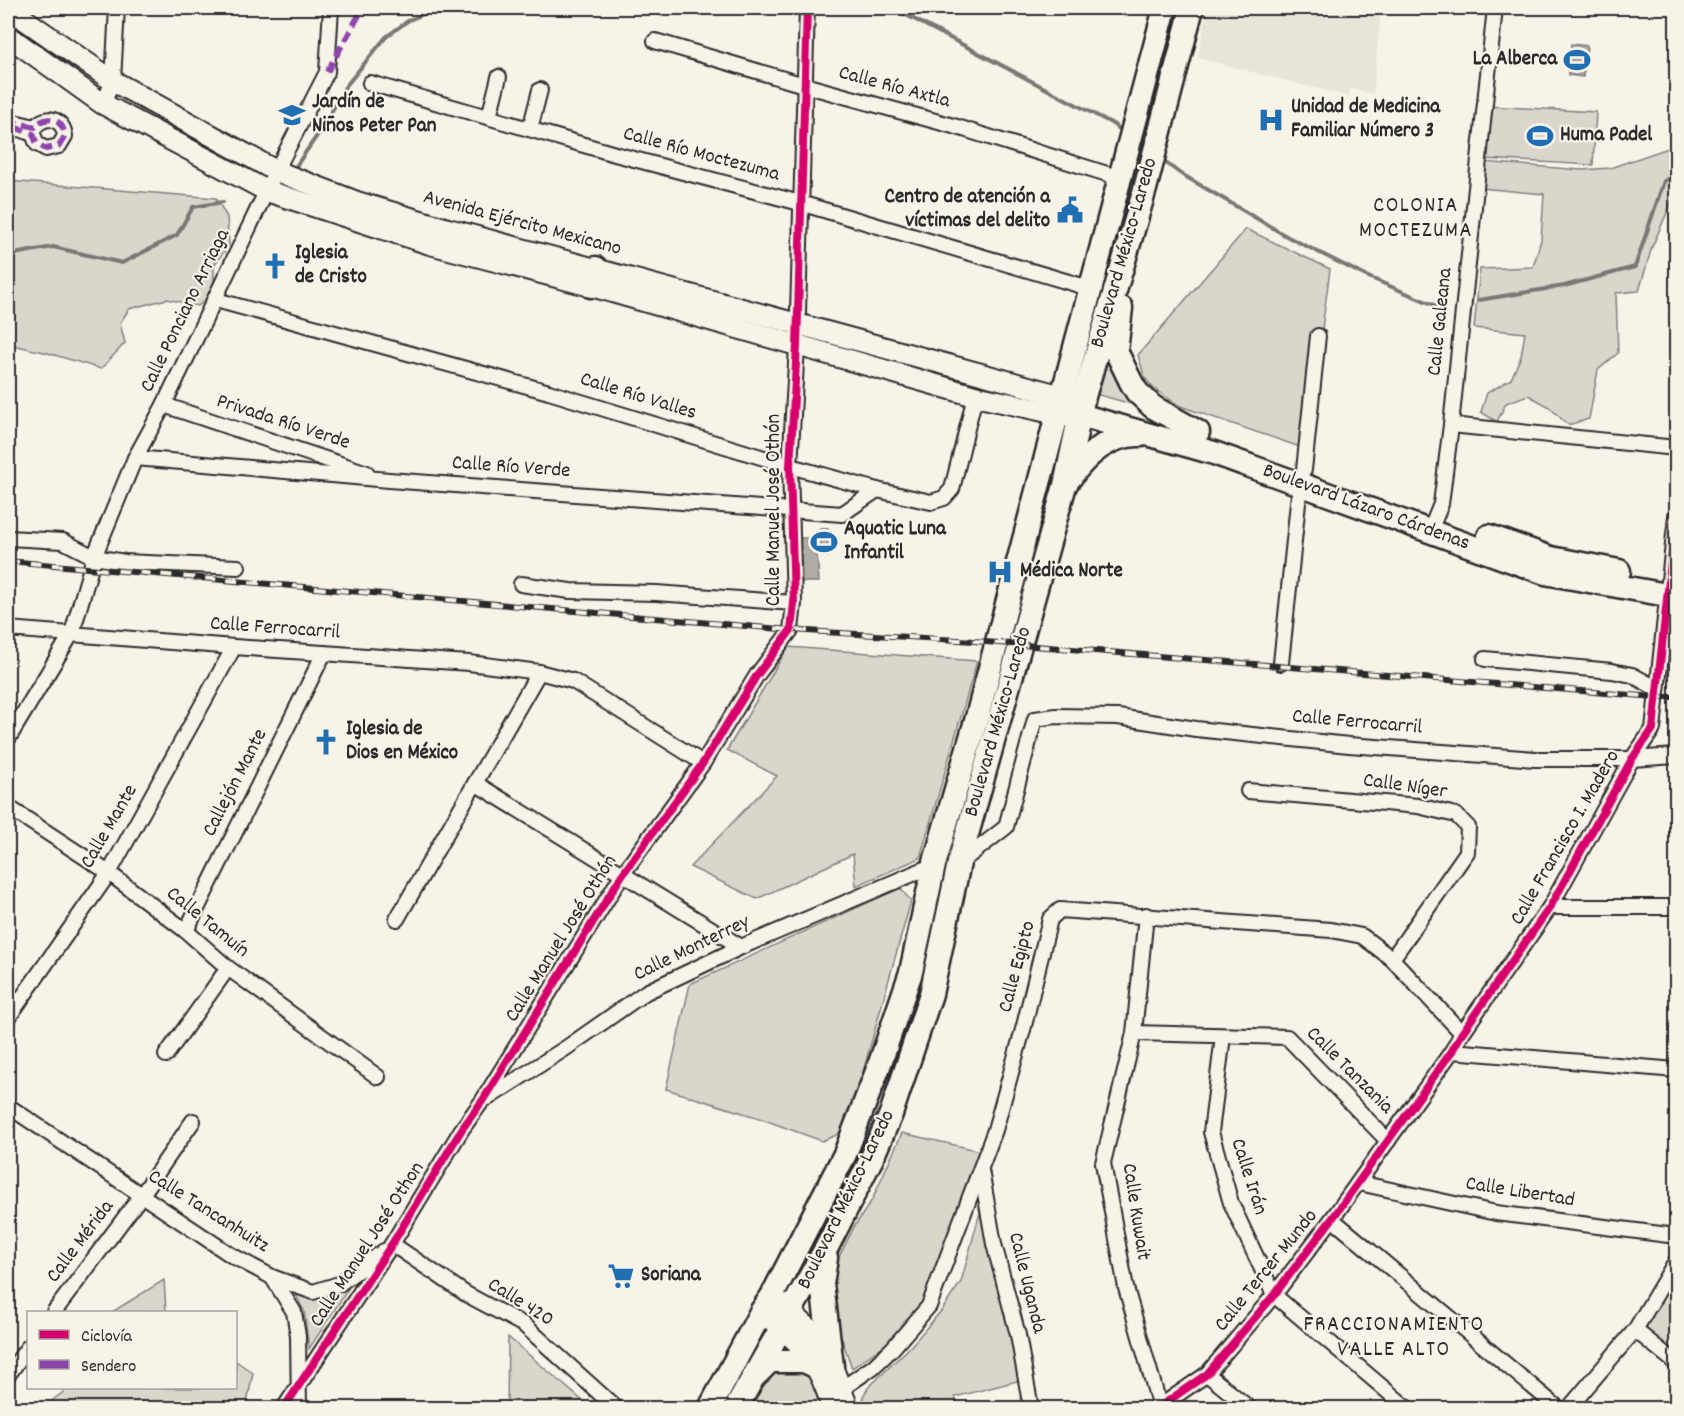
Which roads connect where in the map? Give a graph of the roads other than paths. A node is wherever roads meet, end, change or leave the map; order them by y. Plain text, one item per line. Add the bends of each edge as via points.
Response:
1 (8, 8) edge
2 (117, 8) edge
3 (331, 8) edge
4 (807, 8) edge
5 (1164, 8) edge
6 (1192, 8) edge
7 (1495, 8) edge
8 (8, 36) edge
9 (656, 41) dead end
10 (499, 76) dead end
11 (113, 81) junction
12 (370, 83) dead end
13 (804, 85) junction
14 (540, 90) dead end
15 (103, 104) junction
16 (8, 117) edge
17 (489, 117) junction
18 (8, 125) edge
19 (530, 129) junction
20 (276, 171) junction
21 (1121, 174) junction
22 (267, 191) junction
23 (800, 203) junction
24 (1127, 246) junction
25 (593, 277) junction
26 (1089, 288) junction
27 (216, 300) junction
28 (796, 325) junction
29 (1318, 336) dead end
30 (797, 346) junction
31 (975, 396) junction
32 (164, 405) junction
33 (1070, 406) junction
34 (1451, 425) junction
35 (1198, 432) junction
36 (1157, 436) junction
37 (1677, 448) edge
38 (135, 458) junction
39 (790, 466) junction
40 (1302, 477) junction
41 (389, 480) junction
42 (1065, 485) junction
43 (877, 490) junction
44 (791, 509) junction
45 (1677, 516) edge
46 (1433, 525) junction
47 (8, 538) edge
48 (94, 557) junction
49 (238, 567) dead end
50 (521, 584) dead end
51 (1673, 588) edge
52 (794, 603) junction
53 (8, 629) edge
54 (72, 633) junction
55 (234, 647) junction
56 (324, 653) junction
57 (1485, 659) dead end
58 (1281, 663) dead end
59 (539, 672) junction
60 (1656, 688) junction
61 (8, 739) edge
62 (1677, 756) edge
63 (1632, 759) junction
64 (703, 763) junction
65 (475, 783) junction
66 (1248, 791) dead end
67 (8, 807) edge
68 (959, 864) junction
69 (934, 865) junction
70 (109, 873) junction
71 (622, 875) junction
72 (1677, 906) edge
73 (1550, 907) junction
74 (1146, 915) junction
75 (397, 919) dead end
76 (186, 931) junction
77 (741, 947) junction
78 (1392, 959) junction
79 (228, 968) junction
80 (8, 1018) edge
81 (1462, 1033) junction
82 (1134, 1034) junction
83 (1223, 1036) junction
84 (1452, 1051) junction
85 (166, 1055) dead end
86 (1677, 1070) edge
87 (378, 1077) dead end
88 (483, 1100) junction
89 (8, 1106) edge
90 (194, 1121) dead end
91 (1388, 1141) junction
92 (981, 1166) junction
93 (1359, 1183) junction
94 (141, 1196) junction
95 (1332, 1219) junction
96 (1677, 1236) edge
97 (392, 1244) junction
98 (828, 1245) junction
99 (1677, 1261) edge
100 (272, 1277) junction
101 (1274, 1295) junction
102 (766, 1304) junction
103 (55, 1311) edge
104 (787, 1320) junction
105 (1635, 1330) junction
106 (27, 1348) edge
107 (1677, 1363) edge
108 (824, 1367) junction
109 (1207, 1374) junction
110 (8, 1375) edge
111 (754, 1377) junction
112 (300, 1384) junction
113 (836, 1399) edge
114 (8, 1404) edge
115 (14, 1408) edge
116 (284, 1408) edge
117 (299, 1408) edge
118 (616, 1408) edge
119 (710, 1408) edge
120 (736, 1408) edge
121 (848, 1408) edge
122 (1031, 1408) edge
123 (1159, 1408) edge
124 (1249, 1408) edge
125 (1407, 1408) edge
126 (1558, 1408) edge
127 (1569, 1408) edge

1 - 11 main road, Avenida Ejército Mexicano
2 - 11 street
3 - 20 street, Calle Ponciano Arriaga via 327,72
4 - 13 street, Calle Manuel José Othón
5 - 21 main road, Boulevard México-Laredo
6 - 24 main road, Boulevard México-Laredo
7 - 34 street, Calle Galeana
8 - 15 main road, Avenida Ejército Mexicano
9 - 13 street, Calle Río Axtla
10 - 17 street
11 - 15 street
11 - 20 main road, Avenida Ejército Mexicano
12 - 17 street, Calle Río Moctezuma
13 - 21 street, Calle Río Axtla
13 - 23 street, Calle Manuel José Othón
14 - 19 street
15 - 22 main road, Avenida Ejército Mexicano
16 - 18 street via 35,127 45,119 54,119 65,135 59,146 46,150 37,144 33,134
17 - 19 street, Calle Río Moctezuma
19 - 23 street, Calle Río Moctezuma
20 - 22 street, Calle Ponciano Arriaga
20 - 25 main road, Avenida Ejército Mexicano via 357,202
21 - 26 main road, Boulevard México-Laredo
22 - 25 main road, Avenida Ejército Mexicano via 430,244
22 - 27 street, Calle Ponciano Arriaga
23 - 26 street, Calle Río Moctezuma
23 - 28 street, Calle Manuel José Othón
24 - 33 main road, Boulevard México-Laredo
24 - 35 main road via 1116,351 1122,367 1152,407
25 - 28 main road, Avenida Ejército Mexicano
25 - 30 main road, Avenida Ejército Mexicano
26 - 33 main road, Boulevard México-Laredo
27 - 32 street, Calle Ponciano Arriaga
27 - 39 street, Calle Río Valles via 549,392
28 - 30 street, Calle Manuel José Othón
28 - 33 main road, Avenida Ejército Mexicano
29 - 40 street
30 - 31 main road, Avenida Ejército Mexicano
30 - 39 street, Calle Manuel José Othón
31 - 33 main road, Avenida Ejército Mexicano
31 - 43 street, Calle Río Valles via 952,489 944,498 932,502
32 - 38 street, Calle Ponciano Arriaga
32 - 41 street, Privada Río Verde
33 - 35 main road, Boulevard Lázaro Cárdenas
33 - 36 main road, Boulevard Lázaro Cárdenas
33 - 42 main road, Boulevard México-Laredo
33 - 69 main road, Boulevard México-Laredo
34 - 37 street
34 - 46 street, Calle Galeana via 1441,504
35 - 40 main road, Boulevard Lázaro Cárdenas
36 - 40 main road, Boulevard Lázaro Cárdenas
36 - 42 main road via 1132,434 1114,439 1087,457
38 - 41 street, Calle Río Verde
38 - 48 street, Calle Ponciano Arriaga
39 - 43 street, Calle Río Valles
39 - 44 street, Calle Manuel José Othón
40 - 46 main road, Boulevard Lázaro Cárdenas
40 - 58 street
41 - 44 street, Calle Río Verde
42 - 68 main road, Boulevard México-Laredo
43 - 44 street, Calle Río Verde via 842,514
44 - 52 street, Calle Manuel José Othón
45 - 51 street, Calle Francisco I. Madero
46 - 51 main road, Boulevard Lázaro Cárdenas via 1545,573
47 - 48 street via 63,541
48 - 49 street
48 - 54 street, Calle Ponciano Arriaga
50 - 52 street via 570,591
51 - 60 street, Calle Francisco I. Madero
52 - 64 street, Calle Manuel José Othón via 790,630
53 - 54 street, Calle Ferrocarril
54 - 55 street, Calle Ferrocarril
54 - 61 street, Calle Ponciano Arriaga
55 - 56 street, Calle Ferrocarril
55 - 70 street, Calle Mante
56 - 59 street, Calle Ferrocarril
56 - 76 street, Callejón Mante
57 - 60 street via 1612,671 1632,675
59 - 64 street, Calle Ferrocarril via 573,681
59 - 65 street
60 - 63 street, Calle Francisco I. Madero via 1653,729
62 - 63 street, Calle Ferrocarril
63 - 68 street, Calle Ferrocarril via 1535,759 1349,744 1118,717 1035,719 1006,827
63 - 73 street, Calle Francisco I. Madero
64 - 71 street, Calle Manuel José Othón
65 - 71 street
65 - 75 street
66 - 78 street, Calle Níger via 1418,806 1455,815 1468,827 1467,852
67 - 70 street, Calle Tamuín
68 - 98 main road, Boulevard México-Laredo via 931,994 891,1114
69 - 77 street, Calle Monterrey
69 - 102 main road, Boulevard México-Laredo via 911,972 878,1069 845,1154
70 - 76 street, Calle Tamuín
70 - 80 street, Calle Mante
71 - 77 street
71 - 88 street, Calle Manuel José Othón
72 - 73 street
73 - 81 street, Calle Francisco I. Madero
74 - 78 street, Calle Egipto via 1331,930 1362,936
74 - 82 street, Calle Kuwait
74 - 92 street, Calle Egipto via 1060,910 1050,919 995,1130
76 - 79 street, Calle Tamuín
77 - 88 street, Calle Monterrey via 646,992
78 - 81 street, Calle Egipto
79 - 85 street
79 - 87 street, Calle Tamuín
81 - 84 street, Calle Francisco I. Madero
82 - 83 street, Calle Tanzania
82 - 123 street, Calle Kuwait via 1103,1163 1126,1288
83 - 91 street, Calle Tanzania via 1287,1038
83 - 101 street, Calle Irán via 1211,1131 1231,1203
84 - 86 street
84 - 91 street, Calle Francisco I. Madero
88 - 97 street, Calle Manuel José Othon
89 - 94 street, Calle Tancanhuitz
90 - 94 street, Calle Mérida
91 - 93 street, Calle Tercer Mundo
92 - 113 street, Calle Egipto via 929,1306 880,1361
92 - 122 street, Calle Uganda via 994,1244 1018,1335
93 - 95 street, Calle Tercer Mundo
93 - 96 street, Calle Libertad via 1496,1213
94 - 100 street, Calle Tancanhuitz
94 - 103 street, Calle Mérida
95 - 101 street, Calle Tercer Mundo
95 - 126 street
97 - 100 street, Calle Tancanhuitz via 339,1284 313,1292
97 - 112 street, Calle Manuel José Othon
97 - 118 street, Calle 420 via 466,1294 524,1325
98 - 104 main road, Boulevard México-Laredo
98 - 108 main road via 822,1284
99 - 105 street
100 - 112 street via 294,1312
101 - 109 street, Calle Tercer Mundo
101 - 125 street, Calle Irán
102 - 104 main road
102 - 119 main road, Boulevard México-Laredo
104 - 108 main road via 796,1341
104 - 111 main road, Boulevard México-Laredo
105 - 107 street
105 - 127 street
106 - 110 street
108 - 111 main road via 804,1361 770,1361
108 - 113 main road via 826,1386
109 - 123 street, Calle Tercer Mundo
109 - 124 street
111 - 120 main road, Boulevard México-Laredo
112 - 116 street, Calle Manuel José Othon
112 - 117 street
113 - 121 main road
114 - 115 street

